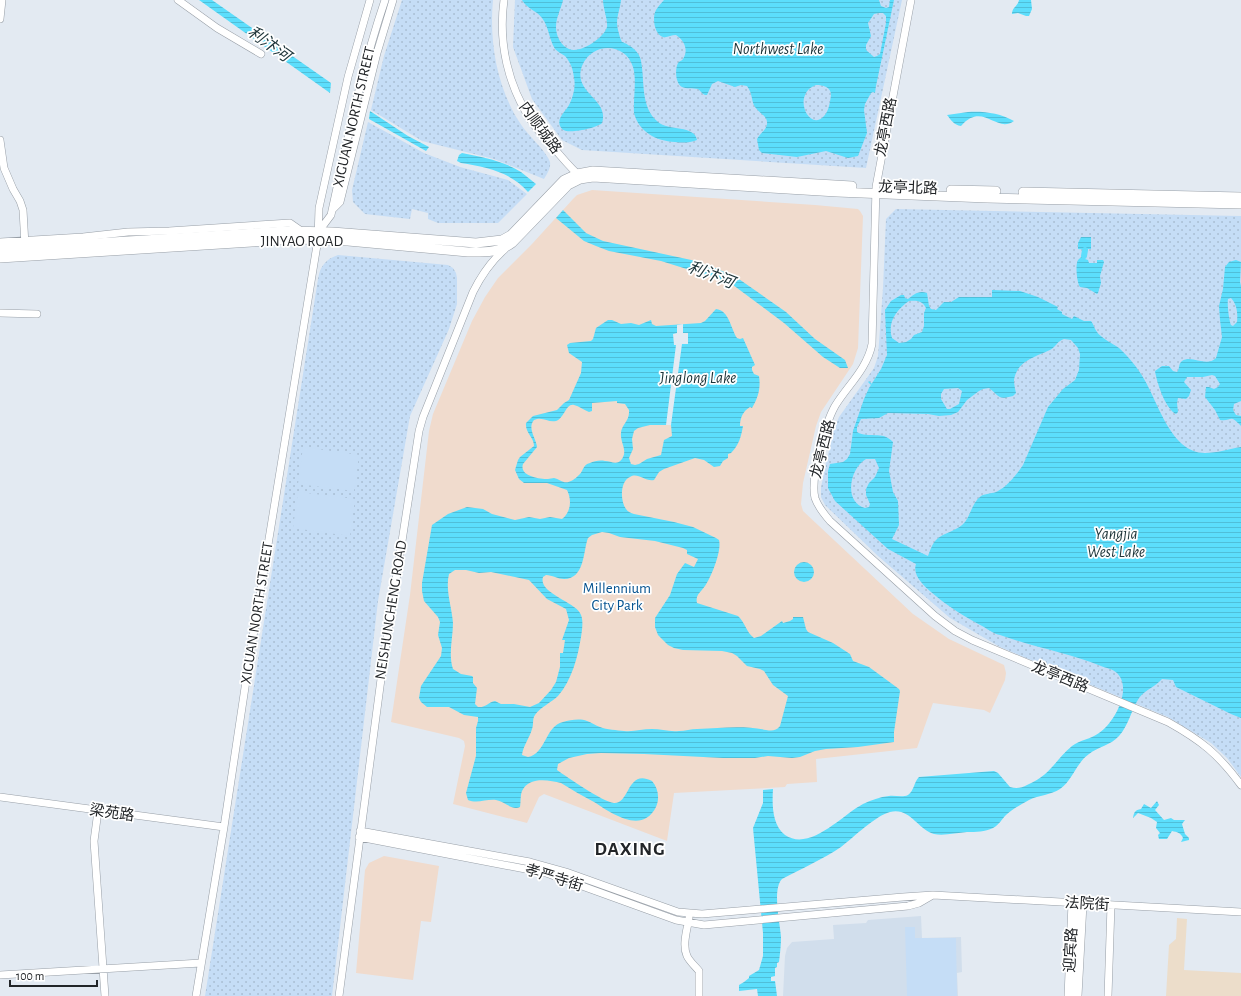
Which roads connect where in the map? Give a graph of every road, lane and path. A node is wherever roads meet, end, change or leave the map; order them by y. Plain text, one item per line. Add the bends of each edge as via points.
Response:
1 (2, 0) edge
2 (178, 0) edge
3 (370, 0) edge
4 (385, 0) edge
5 (393, 0) edge
6 (504, 0) edge
7 (911, 0) edge
8 (0, 19) edge
9 (261, 54) dead end
10 (0, 140) edge
11 (579, 177) junction
12 (875, 190) junction
13 (1241, 197) edge
14 (1241, 204) edge
15 (332, 209) junction
16 (318, 235) junction
17 (0, 242) edge
18 (25, 244) junction
19 (508, 246) junction
20 (0, 249) edge
21 (0, 258) edge
22 (0, 313) edge
23 (37, 314) dead end
24 (1241, 785) edge
25 (0, 797) edge
26 (98, 811) junction
27 (224, 827) junction
28 (360, 834) junction
29 (933, 895) junction
30 (1077, 904) junction
31 (1111, 905) junction
32 (746, 910) joint
33 (1241, 912) edge
34 (690, 914) junction
35 (688, 922) junction
36 (201, 963) junction
37 (103, 969) junction
38 (0, 975) edge
39 (105, 996) edge
40 (196, 996) edge
41 (339, 996) edge
42 (698, 996) edge
43 (1069, 996) edge
44 (1077, 996) edge
45 (1108, 996) edge

1 - 8 street
2 - 9 street via 217,28
3 - 16 street, XIGUAN NORTH STREET via 348,77 318,208
4 - 15 street, XIGUAN NORTH STREET via 365,68
5 - 15 street via 371,74 340,202
6 - 11 street, 内顺城路 via 502,26 505,58 518,98 533,124
7 - 12 street, 龙亭西路
10 - 18 street via 4,168 23,210
11 - 12 main road, 龙亭北路 via 586,171 600,171
11 - 16 main road, JINYAO ROAD via 564,180 511,235 502,240 468,243
11 - 19 main road, JINYAO ROAD
12 - 13 main road, 龙亭北路
12 - 14 main road, 龙亭北路 via 983,197
12 - 24 street, 龙亭西路 via 872,344 866,362 835,406 826,426 814,479 817,503 830,521 955,632 1168,722 1197,739 1220,759
15 - 16 street, XIGUAN NORTH STREET
16 - 18 main road, JINYAO ROAD via 300,230
16 - 19 main road, JINYAO ROAD via 348,241 468,252 487,252
16 - 21 main road, JINYAO ROAD via 291,239
16 - 27 street, XIGUAN NORTH STREET
17 - 18 street
18 - 20 main road, JINYAO ROAD
19 - 28 street, NEISHUNCHENG ROAD via 491,262 472,292 420,425
22 - 23 street
25 - 26 street, 梁苑路
26 - 27 street, 梁苑路
26 - 37 street via 94,841
27 - 36 street, XIGUAN NORTH STREET
28 - 34 street, 孝严寺街 via 530,862 566,872 668,909
28 - 35 street, 孝严寺街 via 546,873
28 - 41 street, NEISHUNCHENG ROAD
29 - 30 street, 法院街
29 - 32 street, 法院街
29 - 35 street, 孝严寺街 via 908,906 704,925
30 - 31 street, 法院街
30 - 43 main road, 迎宾路
30 - 44 main road, 迎宾路
31 - 33 street, 法院街
31 - 45 street
32 - 34 street, 孝严寺街
34 - 35 street
35 - 42 street via 686,955 699,971
36 - 37 street
36 - 40 street, XIGUAN NORTH STREET
37 - 38 street
37 - 39 street

